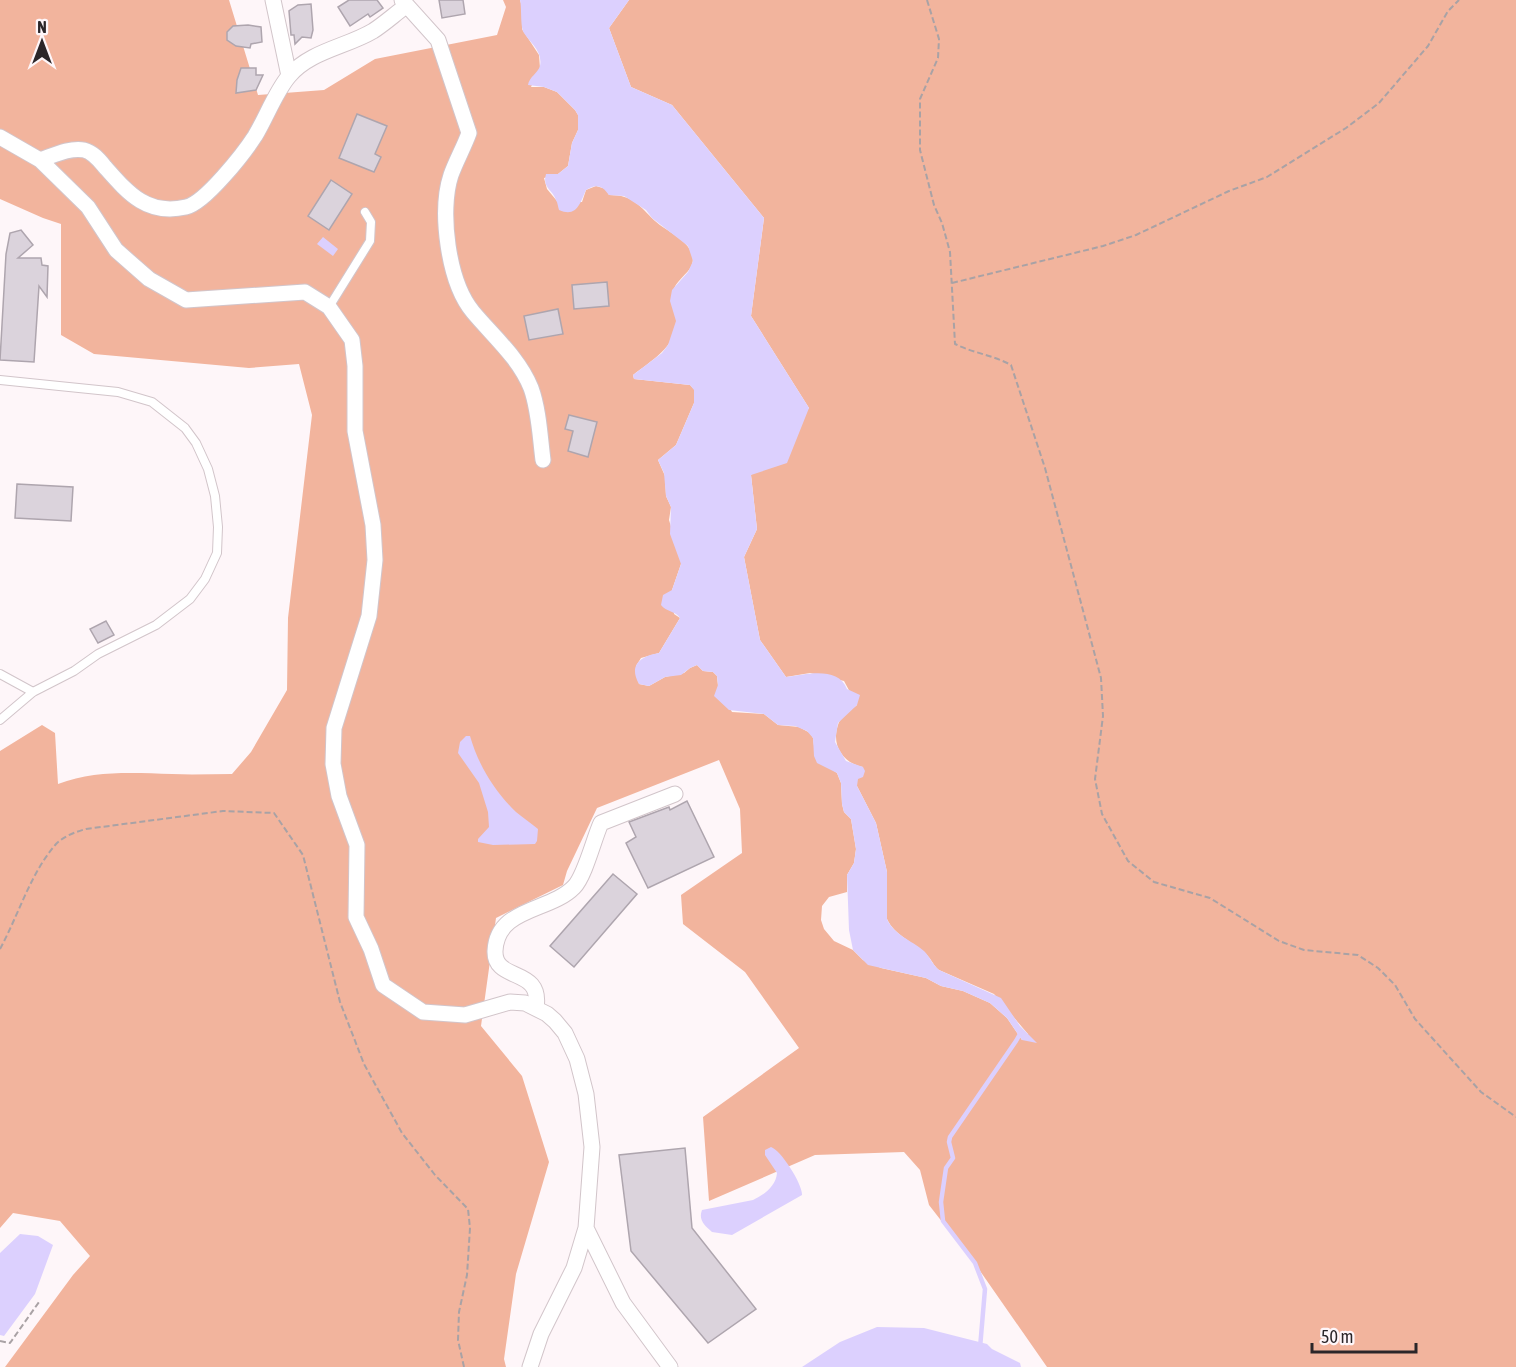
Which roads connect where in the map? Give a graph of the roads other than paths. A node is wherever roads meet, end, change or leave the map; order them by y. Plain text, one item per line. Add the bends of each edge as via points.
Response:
1 (273, 0) edge
2 (404, 3) edge
3 (289, 76) junction
4 (0, 138) edge
5 (40, 160) junction
6 (365, 212) dead end
7 (329, 307) junction
8 (0, 380) edge
9 (543, 460) dead end
10 (0, 674) edge
11 (33, 692) junction
12 (0, 720) edge
13 (675, 794) dead end
14 (536, 1008) junction
15 (586, 1228) junction
16 (530, 1367) edge
17 (670, 1367) edge

1 - 3 street
2 - 3 street via 372,31 311,59
2 - 9 street via 438,40 469,133 451,176 447,208 447,244 457,283 470,309 520,365 531,389
3 - 5 street via 254,137 210,190 187,207 153,207 140,202 98,158 84,150 66,151
4 - 5 street
5 - 7 street via 88,207 116,250 149,279 186,300 305,292
6 - 7 lane via 371,222 370,241
7 - 14 street via 352,340 355,431 373,525 375,561 369,616 334,729 333,764 339,796 357,845 356,917 383,985 423,1012 465,1015 510,1002
8 - 11 lane via 118,393 152,402 185,428 196,443 215,496 217,553 190,599 156,625
10 - 11 lane
11 - 12 lane
13 - 14 street via 601,823 574,887 516,916 500,930 495,951 498,963 536,988
14 - 15 street via 565,1033 582,1077 592,1147
15 - 16 street via 574,1268 541,1334
15 - 17 street via 623,1303

